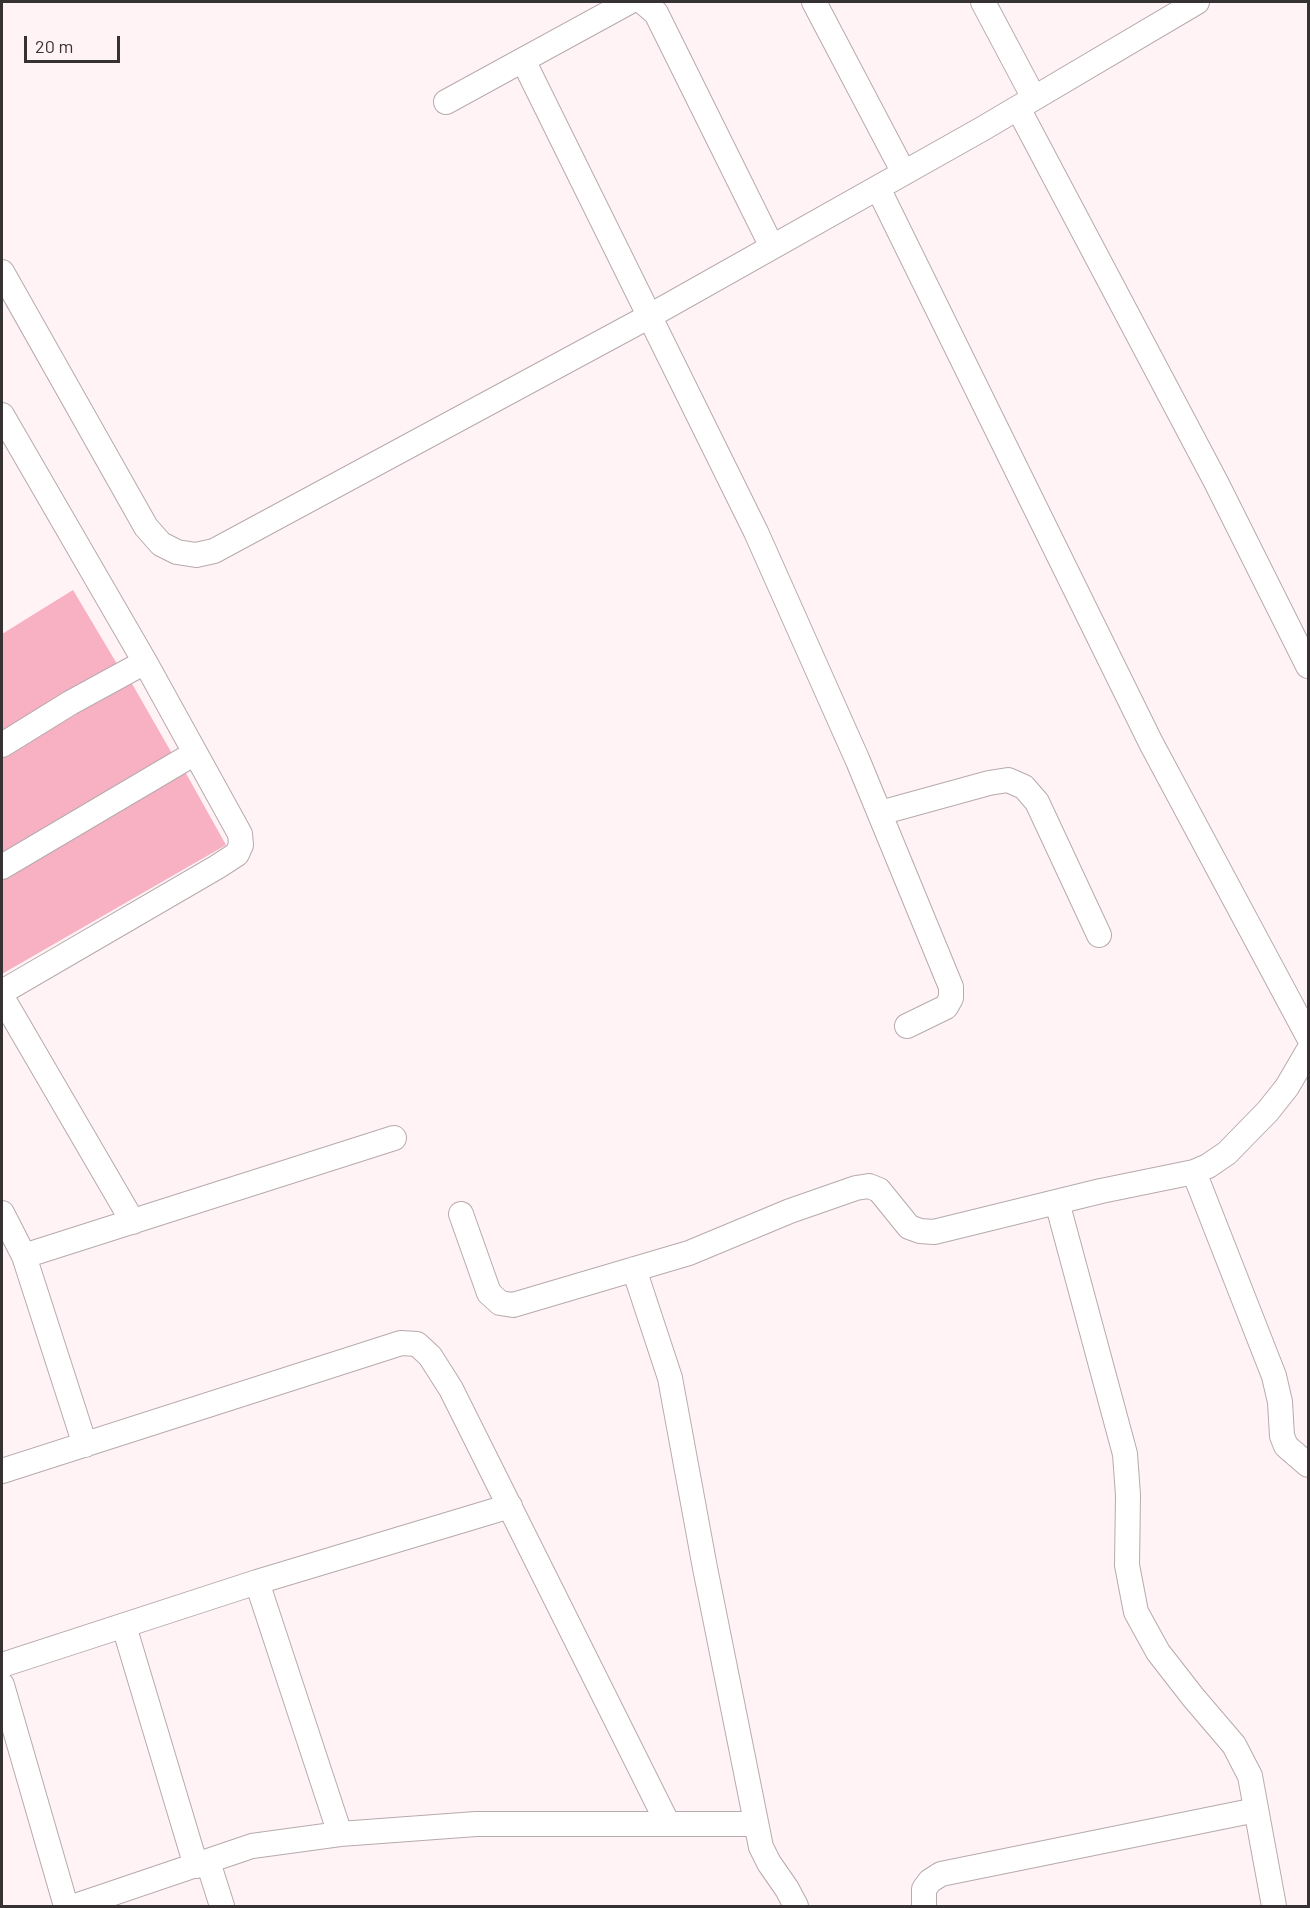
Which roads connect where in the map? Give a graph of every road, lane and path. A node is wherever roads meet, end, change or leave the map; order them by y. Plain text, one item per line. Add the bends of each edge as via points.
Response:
1 (629, 2) edge
2 (643, 2) edge
3 (814, 2) edge
4 (983, 2) edge
5 (1197, 2) edge
6 (523, 60) junction
7 (446, 102) dead end
8 (1026, 103) junction
9 (904, 173) junction
10 (878, 188) junction
11 (772, 247) junction
12 (2, 272) edge
13 (648, 317) junction
14 (2, 415) edge
15 (145, 662) junction
16 (1308, 666) edge
17 (2, 745) edge
18 (195, 753) junction
19 (880, 813) junction
20 (2, 867) edge
21 (1099, 935) dead end
22 (2, 992) edge
23 (2, 997) edge
24 (907, 1026) dead end
25 (1308, 1036) edge
26 (1308, 1051) edge
27 (394, 1138) dead end
28 (1194, 1172) junction
29 (1057, 1202) junction
30 (2, 1213) edge
31 (460, 1214) dead end
32 (133, 1222) junction
33 (24, 1256) junction
34 (634, 1269) junction
35 (85, 1445) junction
36 (1308, 1465) edge
37 (2, 1471) edge
38 (510, 1506) junction
39 (257, 1582) junction
40 (124, 1626) junction
41 (2, 1665) edge
42 (2, 1685) edge
43 (1256, 1810) junction
44 (668, 1824) junction
45 (756, 1824) junction
46 (340, 1834) junction
47 (202, 1864) junction
48 (787, 1901) edge
49 (66, 1906) edge
50 (75, 1906) edge
51 (222, 1906) edge
52 (924, 1906) edge
53 (1274, 1906) edge

1 - 6 street
2 - 11 street via 656,13
3 - 9 street
4 - 8 street
5 - 8 street
6 - 7 street
6 - 13 street
8 - 9 street
8 - 16 street
9 - 10 street
10 - 11 street
10 - 25 street via 1151,743
11 - 13 street
12 - 13 street via 146,527 161,544 196,555 214,551
13 - 19 street via 756,532
14 - 15 street
15 - 17 street
15 - 18 street
18 - 20 street
18 - 22 street via 240,834 237,854
19 - 21 street via 989,783 1008,780 1024,787 1037,802
19 - 24 street via 951,987 946,1007
23 - 32 street
26 - 28 street via 1268,1111 1227,1153
27 - 32 street
28 - 29 street
28 - 36 street via 1274,1376 1282,1436 1293,1454
29 - 34 street via 934,1232 909,1227 879,1190 869,1186 856,1188 689,1253
29 - 43 street via 1125,1454 1127,1565 1136,1612 1158,1652 1234,1744 1250,1776
30 - 33 street
31 - 34 street via 489,1293 500,1303 513,1305
32 - 33 street
33 - 35 street
34 - 45 street via 670,1378
35 - 37 street
35 - 38 street via 401,1343 417,1344 430,1356 451,1389
38 - 39 street
38 - 44 street
39 - 40 street
39 - 46 street
40 - 41 street
40 - 47 street
42 - 49 street
43 - 52 street via 941,1874 924,1889
43 - 53 street
44 - 45 street
44 - 46 street via 476,1824
45 - 48 street via 761,1846
46 - 47 street via 252,1846
47 - 50 street
47 - 51 street

